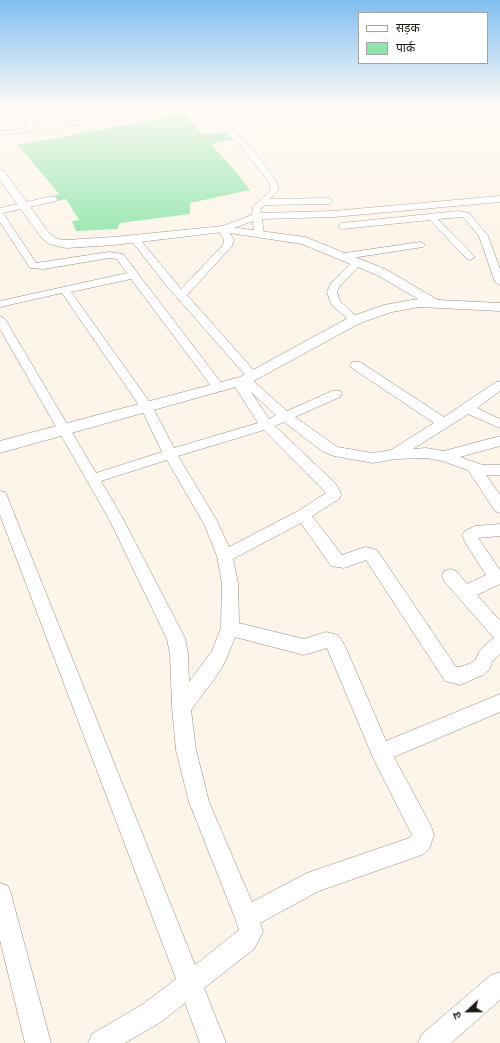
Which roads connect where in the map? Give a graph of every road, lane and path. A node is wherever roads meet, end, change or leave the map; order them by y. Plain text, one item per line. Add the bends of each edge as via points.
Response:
1 (252, 155) edge
2 (0, 173) edge
3 (326, 191) dead end
4 (53, 198) dead end
5 (500, 200) edge
6 (329, 201) junction
7 (263, 202) junction
8 (22, 205) junction
9 (0, 211) edge
10 (333, 214) junction
11 (0, 215) edge
12 (257, 216) junction
13 (432, 217) junction
14 (342, 226) dead end
15 (223, 230) junction
16 (259, 234) junction
17 (135, 239) junction
18 (420, 244) dead end
19 (345, 256) junction
20 (470, 257) dead end
21 (358, 262) junction
22 (133, 275) junction
23 (500, 282) edge
24 (65, 290) junction
25 (181, 296) junction
26 (434, 303) junction
27 (0, 304) edge
28 (500, 306) edge
29 (0, 319) edge
30 (355, 320) junction
31 (356, 365) dead end
32 (245, 379) junction
33 (500, 385) edge
34 (219, 388) junction
35 (336, 394) dead end
36 (147, 407) junction
37 (467, 408) junction
38 (286, 417) junction
39 (444, 422) junction
40 (500, 424) edge
41 (266, 425) junction
42 (63, 430) junction
43 (500, 441) edge
44 (0, 447) edge
45 (170, 454) junction
46 (394, 454) junction
47 (444, 456) junction
48 (474, 468) junction
49 (500, 470) edge
50 (92, 479) junction
51 (0, 496) edge
52 (500, 507) edge
53 (303, 515) junction
54 (500, 530) edge
55 (225, 556) junction
56 (450, 576) dead end
57 (466, 592) junction
58 (230, 628) junction
59 (500, 633) edge
60 (500, 644) edge
61 (500, 704) edge
62 (181, 707) junction
63 (381, 753) junction
64 (0, 894) edge
65 (247, 918) junction
66 (190, 984) junction
67 (500, 984) edge
68 (38, 1043) edge
69 (101, 1043) edge
70 (213, 1043) edge
71 (432, 1043) edge

1 - 7 street via 272,181 275,190
2 - 8 street
3 - 6 street
4 - 8 street
5 - 10 street
6 - 7 street
6 - 10 street
7 - 12 street via 256,208
8 - 9 street
8 - 17 street via 53,242 66,244
10 - 12 street
11 - 22 street via 34,266 116,254 124,258
12 - 15 street
12 - 16 street
13 - 14 street
13 - 20 street
13 - 23 street via 463,214 468,217 483,236
15 - 16 street
15 - 17 street
15 - 25 street via 229,240 227,246
16 - 19 street via 305,241
17 - 25 street
18 - 19 street
19 - 21 street
21 - 26 street via 381,272
21 - 30 street via 335,285 332,292 335,302
22 - 24 street
22 - 34 street
24 - 27 street
24 - 36 street
25 - 32 street
26 - 28 street
26 - 30 street via 389,308
29 - 42 street
30 - 32 street
31 - 39 street
32 - 34 street
32 - 38 street
32 - 41 street
33 - 37 street
34 - 36 street
35 - 38 street
36 - 42 street
36 - 45 street
37 - 39 street
37 - 40 street
38 - 41 street
38 - 46 street via 334,451 373,458
39 - 46 street
41 - 45 street
41 - 53 street via 333,491 334,495 331,498
42 - 44 street
42 - 50 street
43 - 47 street
45 - 50 street
45 - 55 street via 211,523
46 - 47 street via 426,452
47 - 48 street
48 - 49 street
48 - 52 street
50 - 62 street via 115,517 176,638
51 - 66 street
53 - 55 street
53 - 60 street via 337,561 344,562 365,553 371,554 451,675 460,676 477,670 492,650
54 - 57 street via 475,532 470,535 494,574 494,579
55 - 58 street via 230,583
56 - 57 street
57 - 59 street
58 - 62 street via 219,656
58 - 63 street via 304,647 326,640 332,641
61 - 63 street
62 - 65 street via 186,750 199,802
63 - 65 street via 420,826 423,835 421,841 416,846 309,884
64 - 68 street
65 - 66 street via 251,932 246,941
66 - 69 street via 152,1013
66 - 70 street
67 - 71 street

